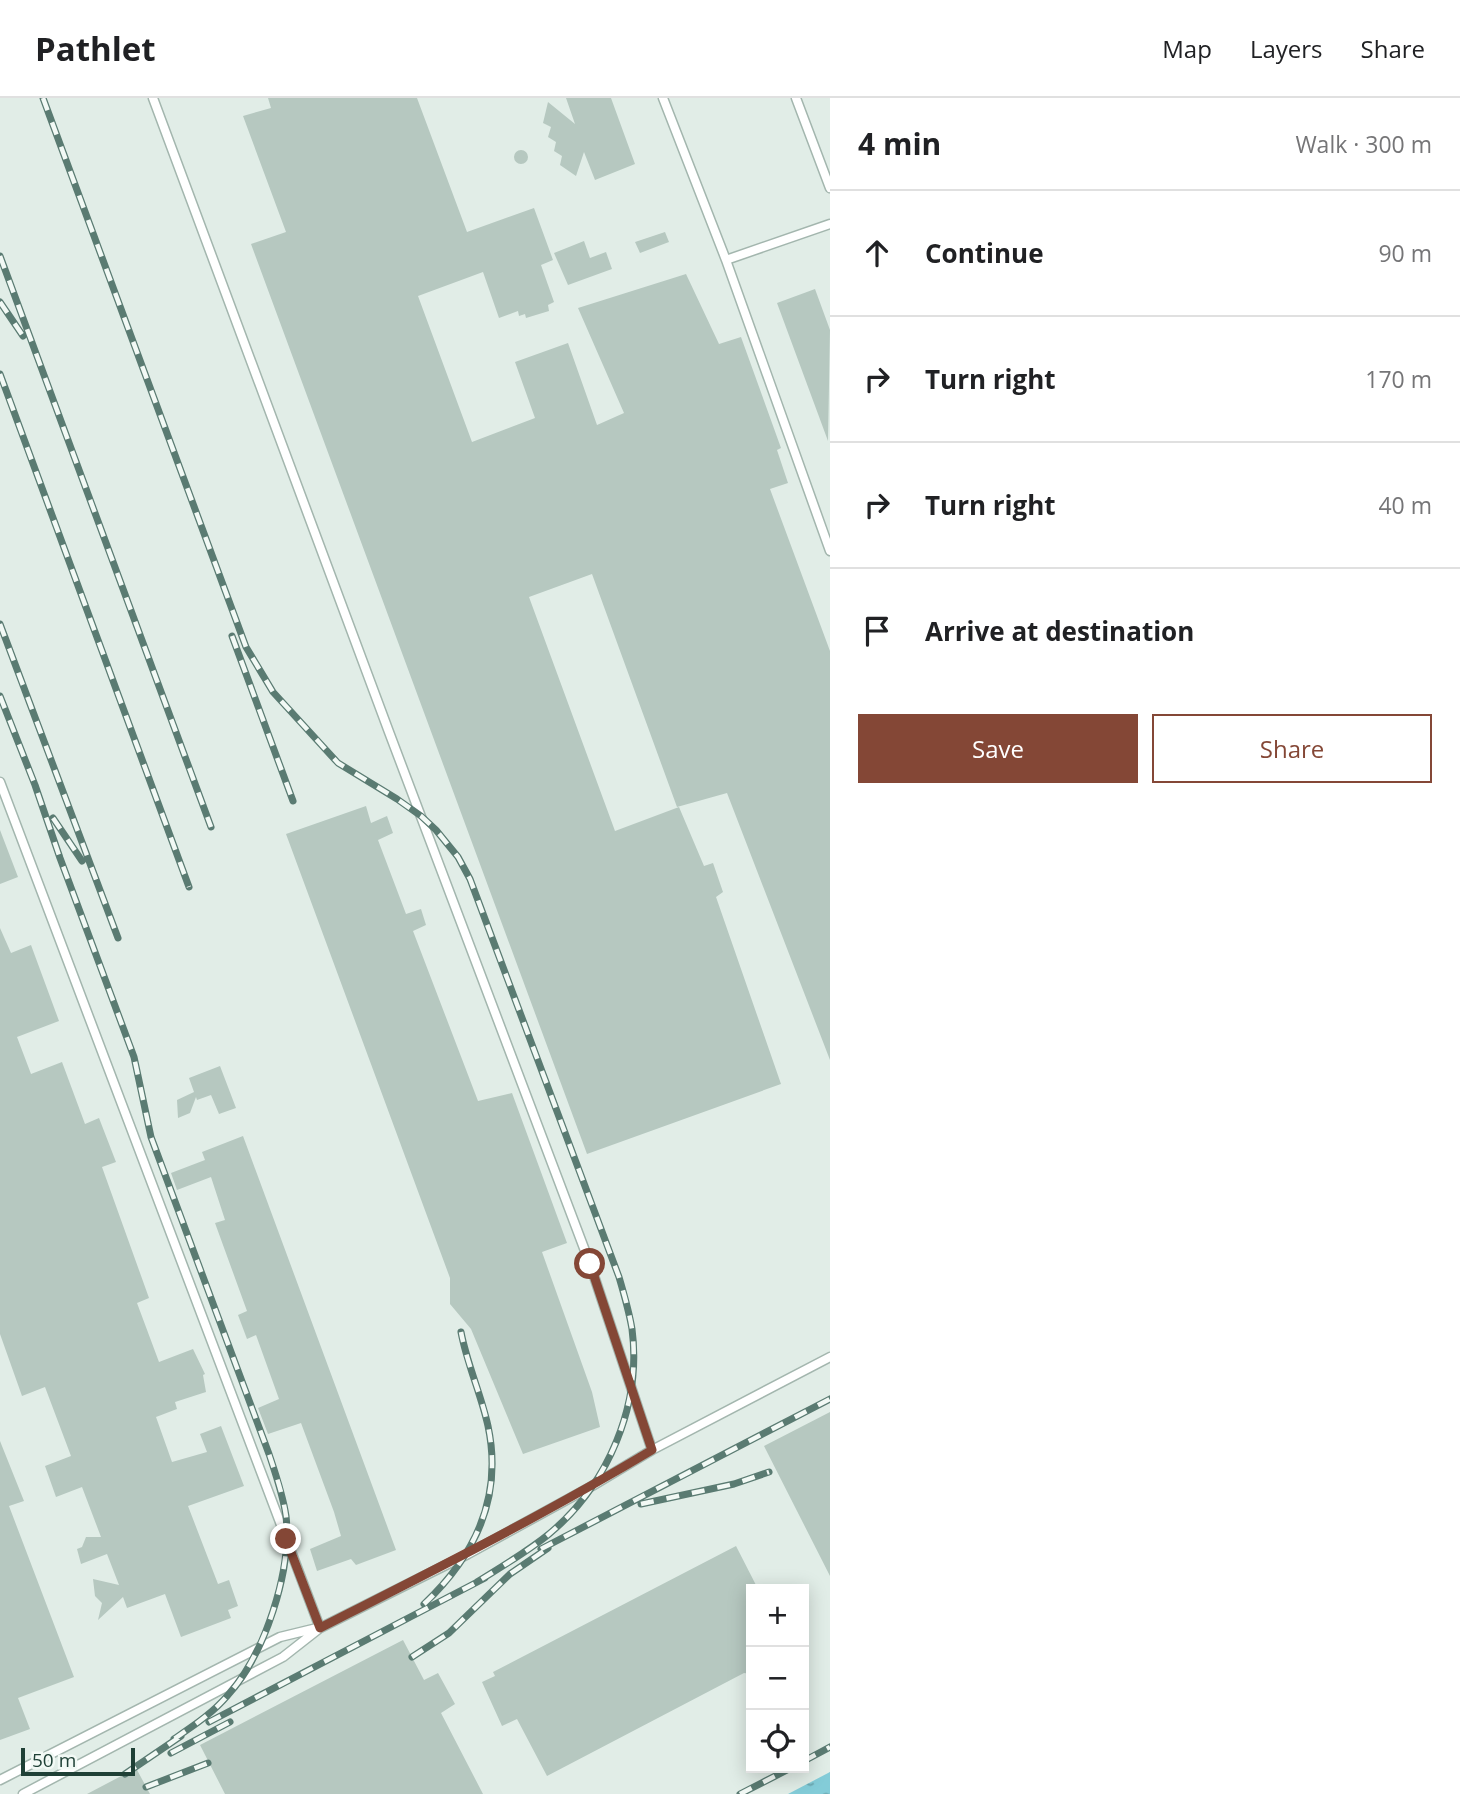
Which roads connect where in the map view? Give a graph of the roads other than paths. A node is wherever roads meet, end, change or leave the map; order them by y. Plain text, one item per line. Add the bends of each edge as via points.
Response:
1 (153, 98) edge
2 (663, 98) edge
3 (796, 98) edge
4 (830, 188) edge
5 (830, 224) edge
6 (726, 260) junction
7 (830, 551) edge
8 (0, 782) edge
9 (830, 1357) edge
10 (652, 1450) junction
11 (320, 1628) junction
12 (0, 1780) edge
13 (23, 1794) edge

1 - 10 lane via 590,1264
2 - 6 lane
3 - 4 lane
5 - 6 lane
6 - 7 lane
8 - 11 lane
9 - 10 lane
10 - 11 lane via 468,1554
11 - 12 lane via 280,1637
11 - 13 lane via 282,1657

